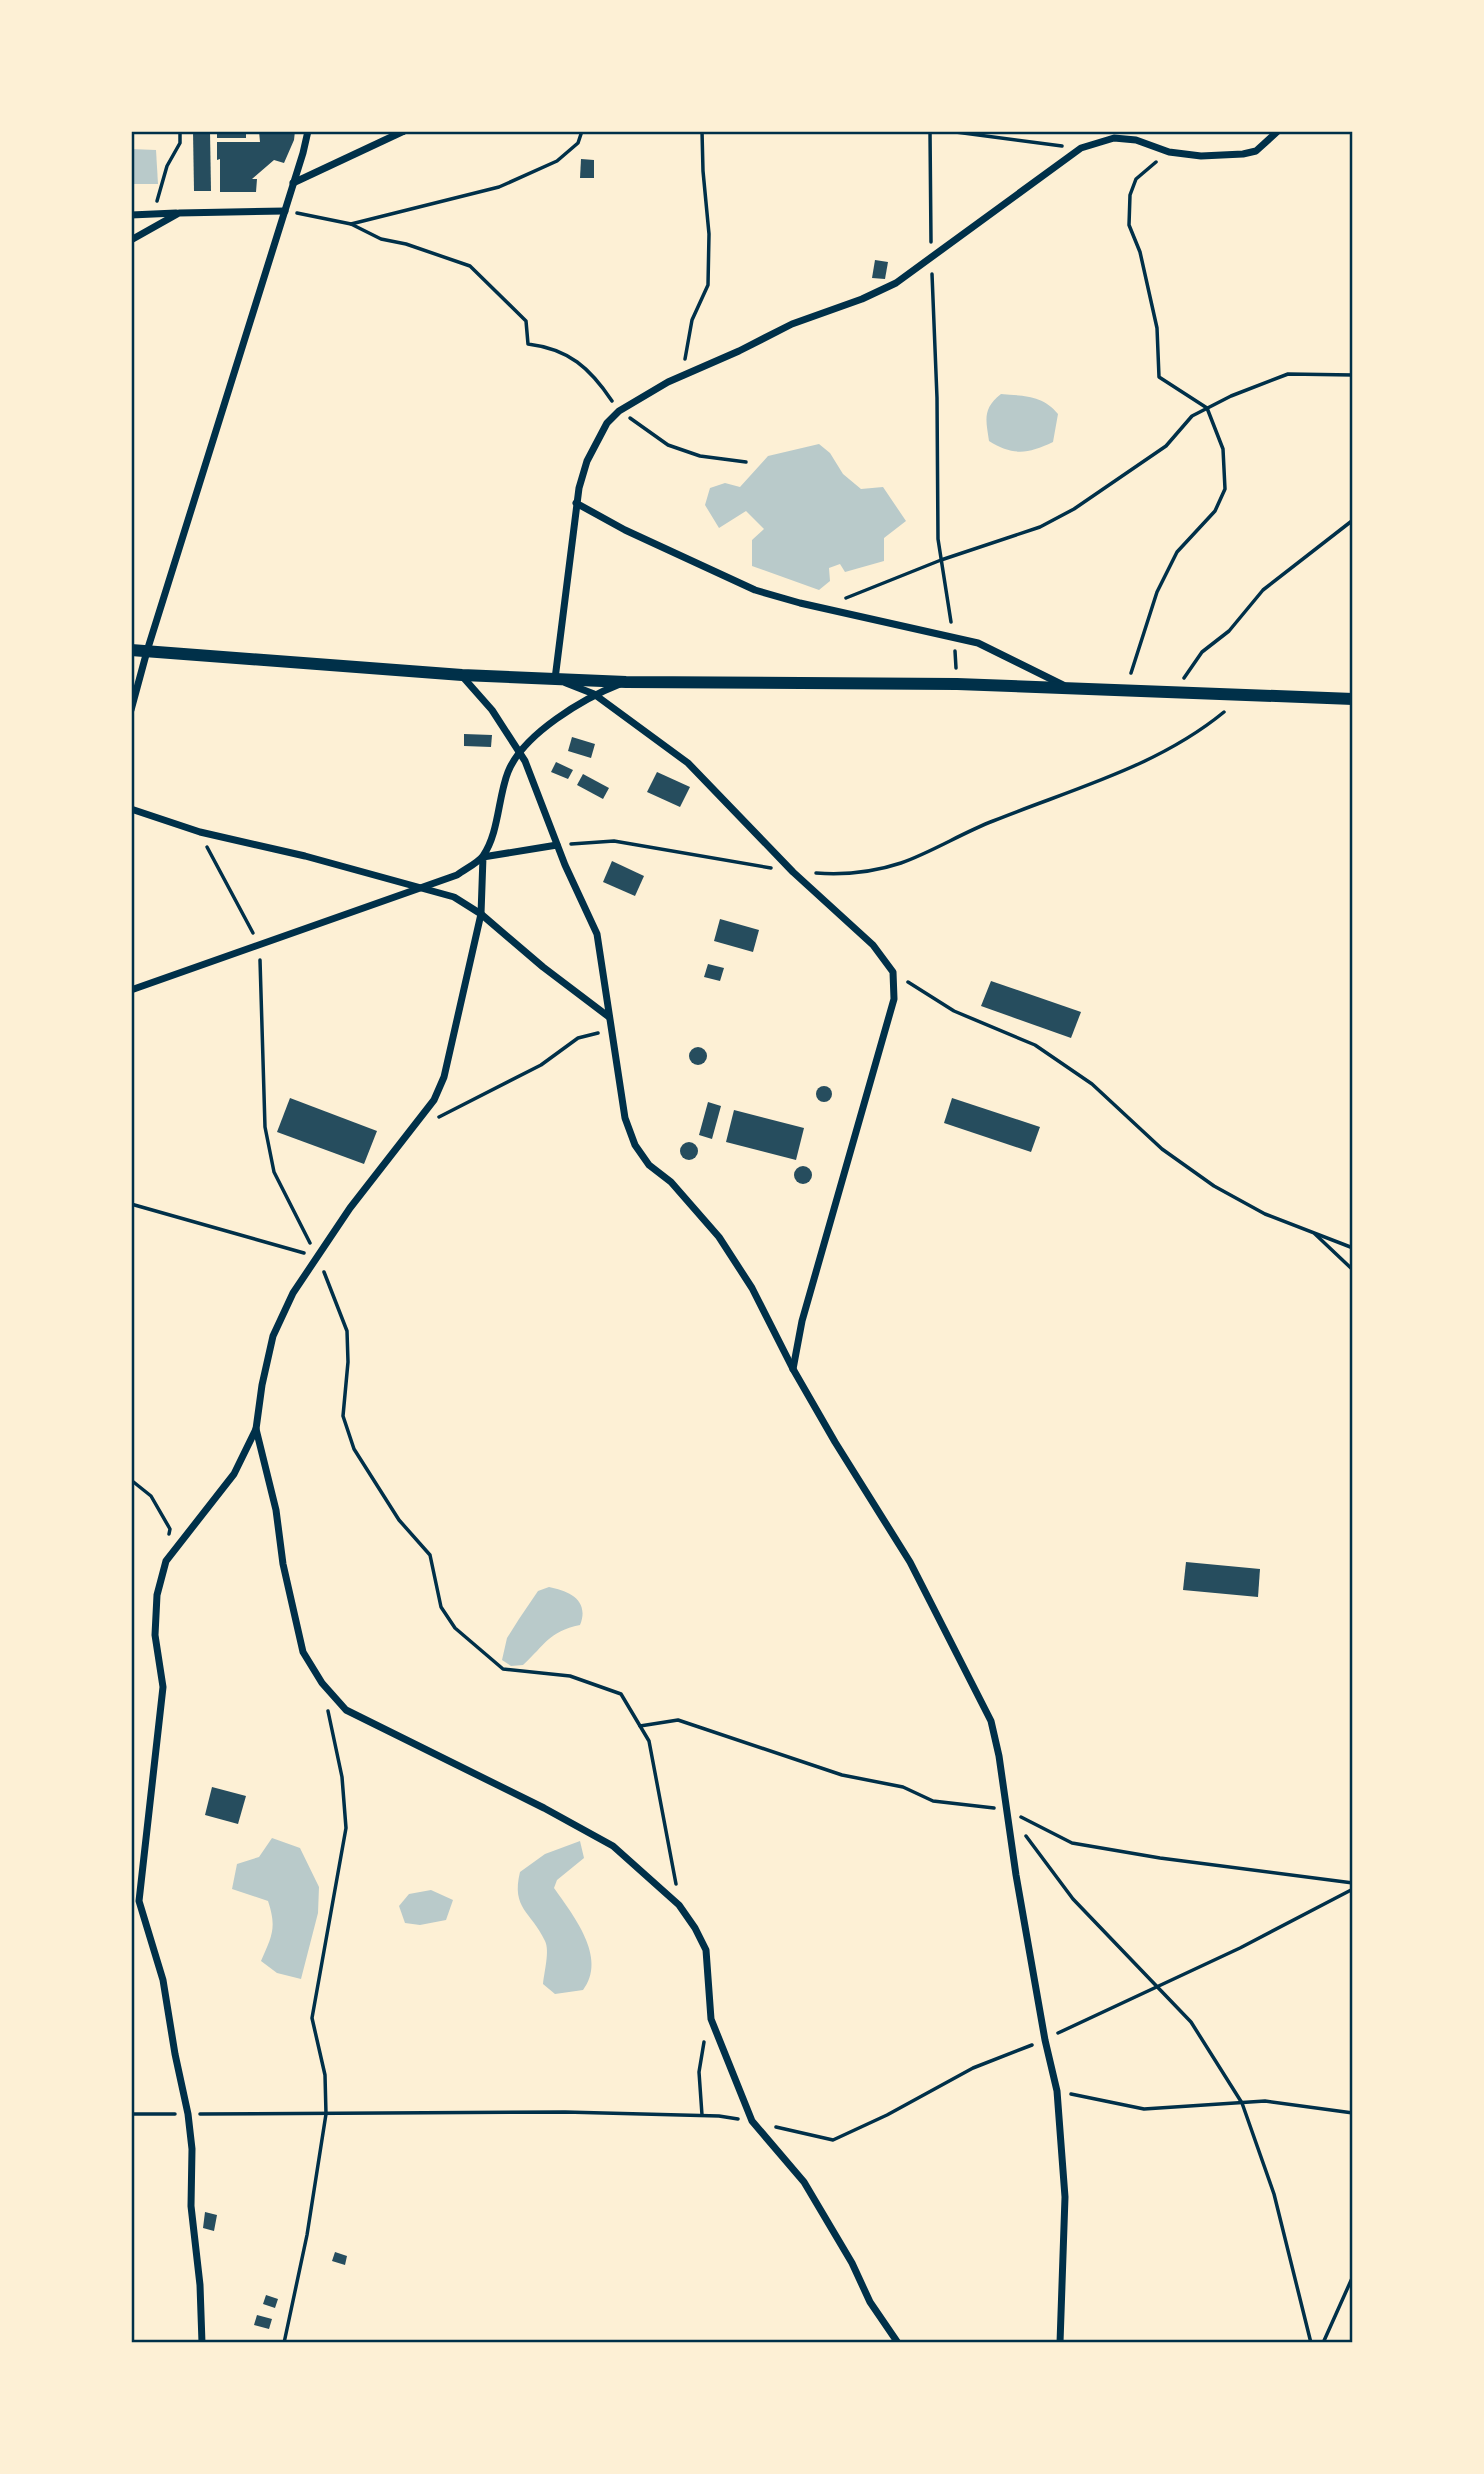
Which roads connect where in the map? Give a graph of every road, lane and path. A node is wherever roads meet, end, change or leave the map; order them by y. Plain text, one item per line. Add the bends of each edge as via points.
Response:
1 (180, 131) edge
2 (308, 131) edge
3 (404, 131) edge
4 (582, 131) edge
5 (702, 131) edge
6 (930, 131) edge
7 (948, 131) edge
8 (1278, 131) edge
9 (1137, 135) edge
10 (1081, 148) junction
11 (1168, 152) junction
12 (293, 183) junction
13 (285, 211) junction
14 (179, 213) junction
15 (153, 214) junction
16 (131, 215) edge
17 (351, 224) junction
18 (131, 240) edge
19 (931, 258) junction
20 (1353, 375) edge
21 (668, 382) junction
22 (1208, 408) junction
23 (619, 411) junction
24 (746, 462) dead end
25 (576, 503) junction
26 (1353, 520) edge
27 (941, 560) junction
28 (821, 608) junction
29 (953, 637) junction
30 (131, 650) edge
31 (147, 651) junction
32 (462, 675) junction
33 (554, 679) junction
34 (626, 682) junction
35 (957, 684) junction
36 (1067, 687) junction
37 (1126, 689) junction
38 (1175, 691) junction
39 (594, 694) junction
40 (1244, 694) junction
41 (1353, 699) edge
42 (131, 710) edge
43 (519, 752) junction
44 (131, 809) edge
45 (200, 832) junction
46 (557, 845) junction
47 (483, 857) junction
48 (793, 872) junction
49 (421, 889) junction
50 (481, 914) junction
51 (259, 945) junction
52 (893, 972) junction
53 (131, 990) edge
54 (610, 1017) junction
55 (610, 1030) junction
56 (412, 1130) junction
57 (131, 1203) edge
58 (1313, 1233) junction
59 (1353, 1248) edge
60 (317, 1256) junction
61 (1353, 1270) edge
62 (793, 1369) junction
63 (256, 1429) junction
64 (131, 1480) edge
65 (166, 1561) junction
66 (322, 1684) junction
67 (640, 1726) junction
68 (1005, 1809) junction
69 (1353, 1883) edge
70 (1353, 1889) edge
71 (679, 1905) junction
72 (1157, 1986) junction
73 (711, 2019) junction
74 (1045, 2040) junction
75 (1057, 2091) junction
76 (1242, 2103) junction
77 (1353, 2113) edge
78 (131, 2114) edge
79 (188, 2114) junction
80 (326, 2114) junction
81 (702, 2116) junction
82 (752, 2121) junction
83 (1353, 2276) edge
84 (202, 2343) edge
85 (284, 2343) edge
86 (898, 2343) edge
87 (1060, 2343) edge
88 (1311, 2343) edge
89 (1323, 2343) edge

1 - 15 path via 180,143 167,166
2 - 12 street
3 - 12 street
4 - 17 path via 578,143 556,161 499,187
5 - 21 path via 708,285 692,320 686,358
6 - 19 path
7 - 10 path
8 - 11 street via 1256,151 1243,154
9 - 10 street
9 - 11 street
10 - 19 street
11 - 22 path via 1136,179 1130,195 1129,225 1140,252 1157,328 1159,377
12 - 13 street
13 - 14 street
13 - 17 path
13 - 31 street
14 - 15 street
14 - 18 street
15 - 16 street
17 - 23 path via 381,239 470,266 526,321 528,344 549,346 573,358 595,376
19 - 21 street via 896,283 792,324
19 - 27 path
20 - 22 path via 1288,374
21 - 23 street
22 - 27 path via 1192,416 1166,446 1074,509 1040,527
22 - 37 path via 1223,449 1225,489 1215,512 1177,552 1162,582
23 - 24 path via 668,445 700,456
23 - 25 street via 607,423 587,461
25 - 28 street via 755,590
25 - 33 street
26 - 38 path via 1263,590 1229,631 1202,652
27 - 28 path
27 - 29 path
28 - 29 street
29 - 35 path
29 - 36 street via 978,642
30 - 31 main road
31 - 32 main road
31 - 42 street
32 - 33 main road
32 - 43 street
33 - 34 main road
33 - 39 street
34 - 35 main road
34 - 39 street
35 - 36 main road
36 - 37 main road
37 - 38 main road
38 - 40 main road
39 - 43 street via 558,717
39 - 48 street via 688,763
40 - 41 main road
40 - 48 path via 1182,743 1141,764 900,863 843,875
43 - 46 street
43 - 47 street via 508,772
44 - 45 street
45 - 49 street
45 - 51 path
46 - 47 street
46 - 48 path via 614,841
46 - 54 street via 597,934
47 - 49 street via 457,875
47 - 50 street
48 - 52 street via 873,945
49 - 50 street via 454,897
49 - 51 street
50 - 54 street
50 - 56 street via 444,1077
51 - 53 street
51 - 60 path via 265,1127 274,1172
52 - 58 path via 954,1011 1035,1045 1092,1084 1162,1149 1214,1186
52 - 62 street via 894,999 802,1321
54 - 55 street
55 - 56 path via 578,1038 541,1065
55 - 62 street via 625,1118 635,1145 719,1237 752,1288
56 - 60 street
57 - 60 path
58 - 59 path
58 - 61 path
60 - 63 street via 277,1327
60 - 67 path via 347,1331 343,1416 354,1450 399,1520 430,1555 441,1607 455,1628 503,1669 570,1676 621,1694
62 - 68 street via 909,1562 991,1721
63 - 65 street via 234,1474
63 - 66 street via 303,1653
64 - 65 path via 151,1496 170,1529
65 - 79 street via 157,1595 155,1635 163,1687 139,1901 163,1980
66 - 71 street via 346,1710 613,1846
66 - 80 path via 342,1777 346,1828 312,2018 325,2075
67 - 68 path via 678,1720 842,1775 904,1787 933,1801
67 - 71 path via 649,1741
68 - 69 path via 1072,1843
68 - 72 path via 1073,1899
68 - 74 street
70 - 72 path
71 - 73 street via 706,1950
72 - 74 path
72 - 76 path via 1191,2022
73 - 81 path via 699,2072
73 - 82 street
74 - 75 street
74 - 82 path via 973,2068 833,2140
75 - 76 path via 1144,2109
75 - 87 street via 1065,2197
76 - 77 path via 1265,2101
76 - 88 path via 1275,2194
78 - 79 path
79 - 80 path
79 - 84 street
80 - 81 path
80 - 85 path
81 - 82 path
82 - 86 street via 804,2182 870,2302
83 - 89 path

